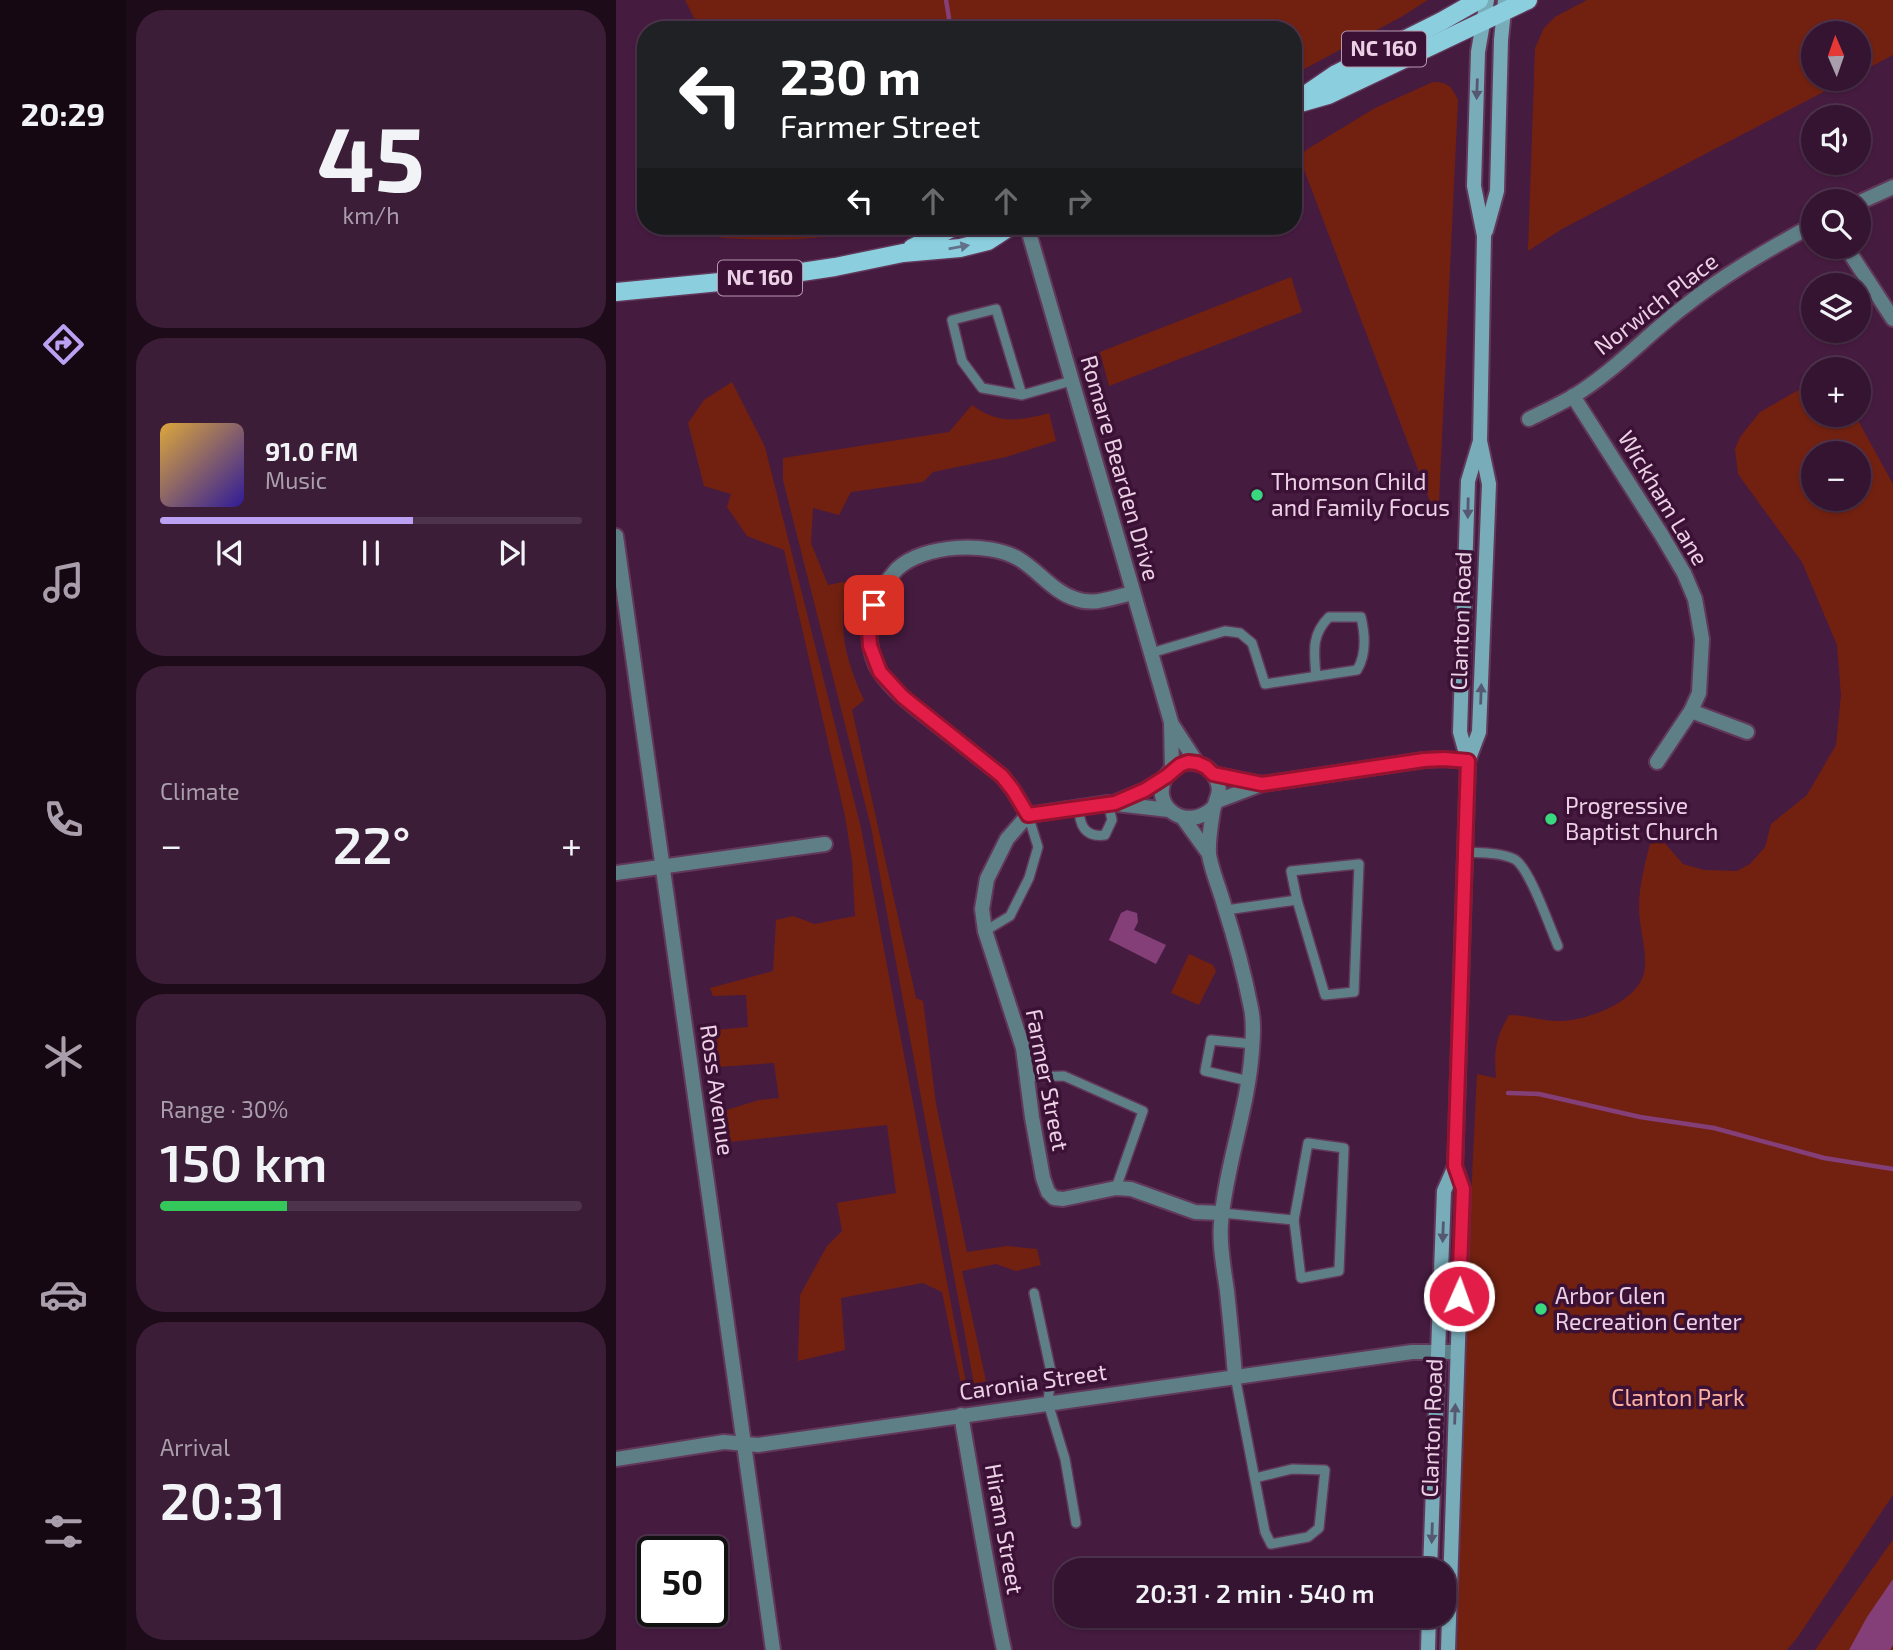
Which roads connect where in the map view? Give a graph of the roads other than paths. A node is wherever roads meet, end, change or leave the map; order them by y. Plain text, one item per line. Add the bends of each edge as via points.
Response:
1 (1479, 0) edge
2 (1487, 0) edge
3 (1528, 0) edge
4 (1504, 6) edge
5 (1483, 21) junction
6 (1302, 99) edge
7 (1302, 102) edge
8 (1893, 187) edge
9 (1871, 197) edge
10 (1801, 232) edge
11 (938, 235) edge
12 (997, 235) edge
13 (1030, 235) edge
14 (1484, 236) junction
15 (902, 253) junction
16 (1854, 259) edge
17 (616, 292) edge
18 (1893, 319) edge
19 (1071, 381) junction
20 (1022, 395) junction
21 (1573, 396) junction
22 (1528, 419) dead end
23 (616, 536) edge
24 (1133, 593) junction
25 (1151, 653) junction
26 (1315, 676) junction
27 (1690, 711) junction
28 (1171, 722) junction
29 (1746, 732) dead end
30 (1468, 761) junction
31 (1657, 762) dead end
32 (1197, 763) junction
33 (1169, 773) junction
34 (1213, 774) junction
35 (1262, 784) junction
36 (1112, 803) junction
37 (1215, 805) junction
38 (1079, 807) junction
39 (1169, 810) junction
40 (1028, 815) junction
41 (1183, 818) junction
42 (825, 844) dead end
43 (1465, 852) junction
44 (1209, 854) junction
45 (663, 867) junction
46 (616, 873) edge
47 (1297, 900) junction
48 (1226, 910) junction
49 (985, 931) junction
50 (1558, 946) dead end
51 (1253, 1044) junction
52 (1027, 1077) junction
53 (1249, 1082) junction
54 (1455, 1166) junction
55 (1116, 1188) junction
56 (1222, 1213) junction
57 (1294, 1220) junction
58 (1034, 1293) dead end
59 (1438, 1352) junction
60 (1457, 1352) junction
61 (1235, 1376) junction
62 (1048, 1403) junction
63 (961, 1415) junction
64 (744, 1444) junction
65 (616, 1459) edge
66 (1255, 1478) junction
67 (1076, 1523) dead end
68 (1430, 1558) edge
69 (1429, 1628) edge
70 (773, 1650) edge
71 (1004, 1650) edge
72 (1428, 1650) edge
73 (1448, 1650) edge

1 - 6 main road, NC 160 via 1336,74
2 - 5 main road, Clanton Road
3 - 4 main road, NC 160
4 - 5 main road, NC 160
4 - 14 main road, Clanton Road via 1497,191
5 - 7 main road, NC 160 via 1328,95
5 -> 14 main road, Clanton Road via 1474,186
8 - 9 street
10 - 21 street, Norwich Place via 1718,281
11 - 15 main road, NC 160
15 -> 12 main road, NC 160 via 960,248
13 - 19 street, Romare Bearden Drive
14 - 30 main road, Clanton Road via 1479,441 1489,484 1479,730
15 - 17 main road, NC 160 via 761,278
16 - 18 street
19 - 20 lane
19 - 24 street, Romare Bearden Drive
20 - 20 lane via 982,388 962,361 951,320 996,309
21 - 22 street, Norwich Place
21 - 27 street, Wickham Lane via 1685,573 1695,599 1702,639 1699,693
23 - 45 street, Ross Avenue
24 - 25 street, Romare Bearden Drive
24 - 40 street via 1091,603 1075,599 1008,554 960,547 925,554 898,569 880,593 869,630 880,672 903,697 1002,776
25 - 26 lane via 1225,631 1240,633 1252,643 1265,684
25 - 28 street, Romare Bearden Drive
26 - 26 lane via 1357,670 1363,662 1361,617 1329,617 1320,626 1313,649
27 - 29 street
27 - 31 street, Wickham Lane
28 - 32 street, Romare Bearden Drive
28 - 33 street, Romare Bearden Drive
30 - 35 street via 1424,760
30 - 43 main road, Clanton Road
32 - 33 street via 1188,762
32 - 34 street
33 - 36 street via 1145,790
33 - 39 street via 1162,793
34 - 35 street
34 - 37 street via 1219,792
35 - 37 street
36 - 38 street
36 - 38 lane via 1112,820 1105,835 1086,832
36 - 39 street
37 - 41 street via 1199,818
37 - 44 street
38 - 40 street
39 - 41 street
40 - 49 street, Farmer Street via 1007,839 987,879 982,909
40 - 49 lane via 1038,847 1029,878 1010,916
41 - 44 street
42 - 45 street
43 - 50 lane via 1513,858 1520,863
43 - 54 main road, Clanton Road
44 - 48 street
45 - 46 street
45 - 64 street, Ross Avenue
47 - 47 lane via 1291,871 1359,864 1354,992 1325,995
47 - 48 lane
48 - 51 street via 1252,1013
49 - 52 street, Farmer Street via 1023,1048
51 - 53 street
51 - 53 lane via 1211,1040 1205,1071
52 - 55 street, Farmer Street via 1048,1192 1063,1199
52 - 55 lane via 1064,1076 1143,1111
53 - 56 street
54 -> 59 main road, Clanton Road via 1444,1191
54 - 60 main road, Clanton Road via 1463,1189
55 - 56 street, Farmer Street via 1195,1212
56 - 57 lane
56 - 61 street
57 - 57 lane via 1301,1278 1339,1271 1344,1149 1308,1143
58 - 62 lane via 1051,1372
59 - 60 street, Caronia Street
59 - 61 street, Caronia Street
59 -> 68 main road, Clanton Road
73 -> 60 main road, Clanton Road
61 - 62 street, Caronia Street
61 - 66 lane
62 - 63 street, Caronia Street
62 - 67 lane via 1065,1459
63 - 64 street, Caronia Street
63 - 71 street, Hiram Street
64 - 65 street, Caronia Street via 724,1442
64 - 70 street, Ross Avenue
66 - 66 lane via 1271,1544 1308,1537 1319,1528 1325,1470 1292,1469
69 - 72 main road

